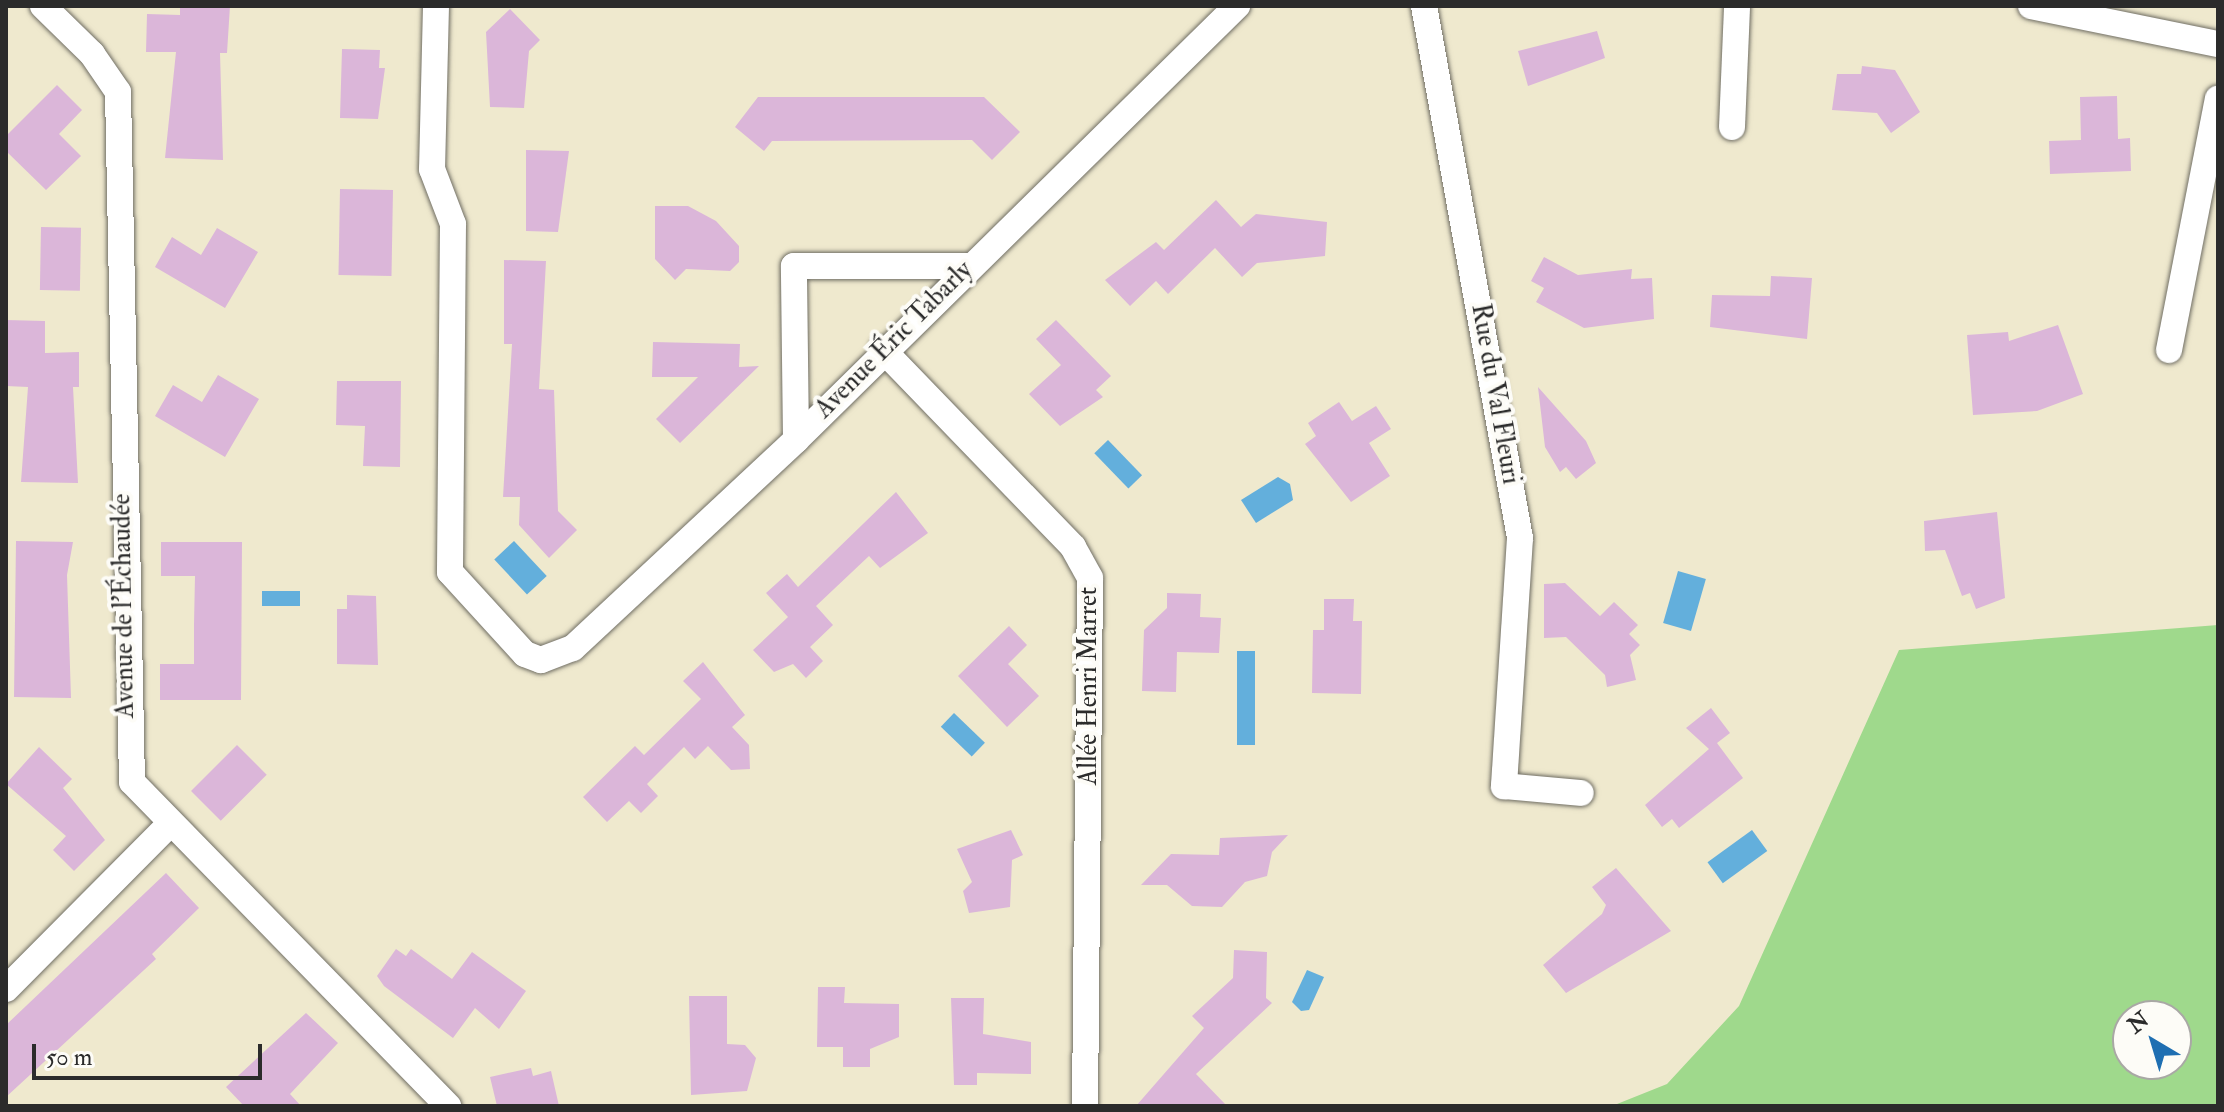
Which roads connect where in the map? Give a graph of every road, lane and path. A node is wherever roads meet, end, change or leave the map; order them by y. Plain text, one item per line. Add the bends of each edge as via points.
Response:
1 (43, 6) edge
2 (436, 6) edge
3 (1237, 6) edge
4 (1424, 6) edge
5 (1737, 6) edge
6 (2034, 6) edge
7 (1436, 19) edge
8 (2218, 44) edge
9 (2218, 99) edge
10 (1732, 127) dead end
11 (968, 266) junction
12 (882, 349) junction
13 (2169, 350) dead end
14 (796, 440) junction
15 (1581, 793) dead end
16 (170, 824) junction
17 (6, 989) edge
18 (448, 1106) edge
19 (1085, 1106) edge

1 - 16 street, Avenue de l'Échaudée via 110,74 118,92 126,750 132,782
2 - 14 street, Avenue Éric Tabarly via 432,169 453,224 450,572 525,654 541,660 573,648
3 - 11 street, Avenue Éric Tabarly
4 - 7 street, Rue du Val Fleuri
5 - 10 street
6 - 8 street
7 - 15 street, Rue du Val Fleuri via 1520,538 1504,786
9 - 13 street
11 - 12 street, Avenue Éric Tabarly
11 - 14 street via 794,266
12 - 14 street, Avenue Éric Tabarly
12 - 19 street, Allée Henri Marret via 1073,547 1090,578
16 - 17 street
16 - 18 street, Avenue de l'Échaudée

